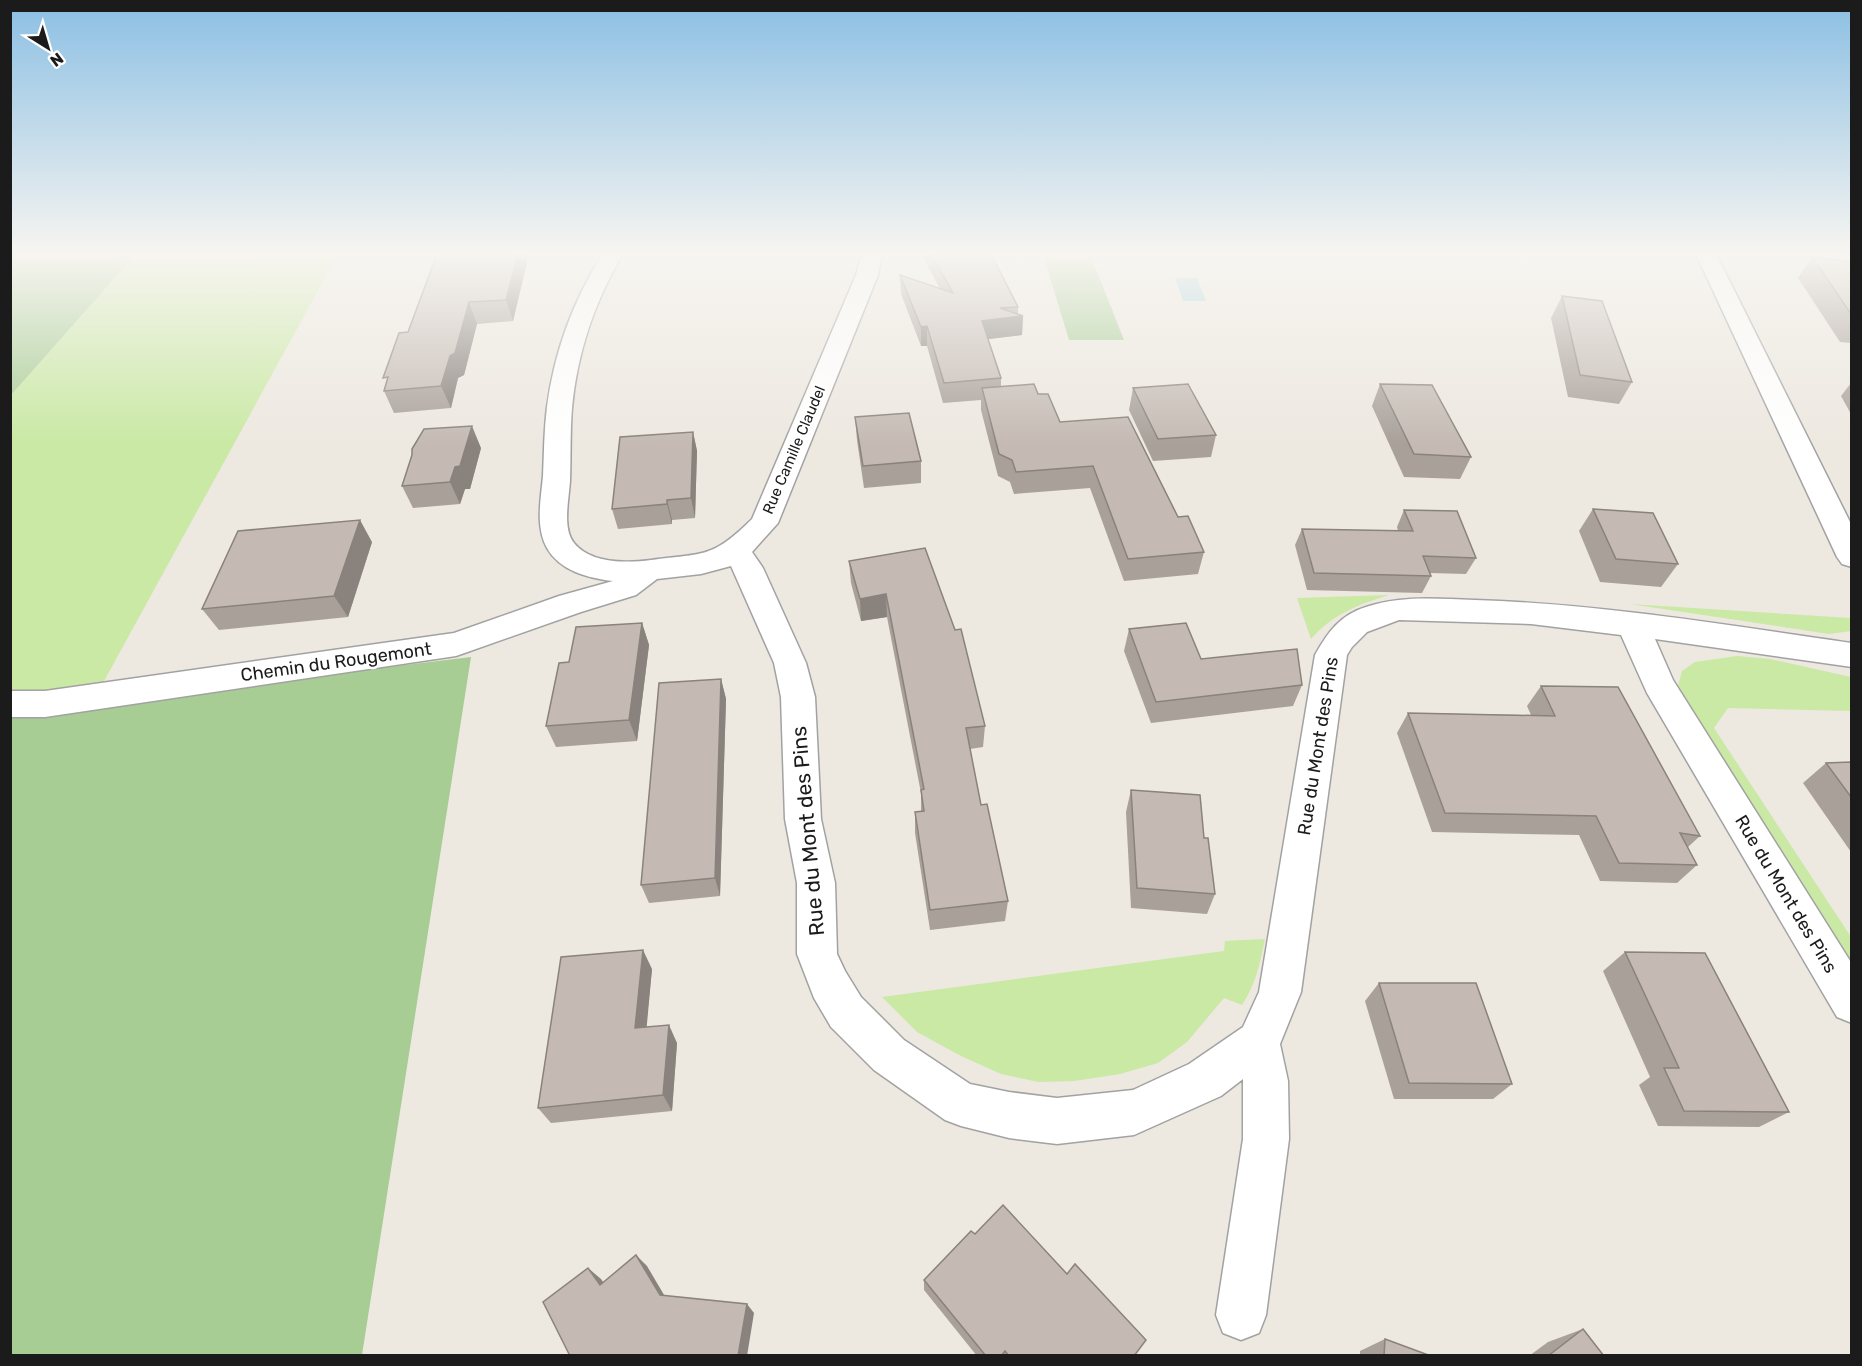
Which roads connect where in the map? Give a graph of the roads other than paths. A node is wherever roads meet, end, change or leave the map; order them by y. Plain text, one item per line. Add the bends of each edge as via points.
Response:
1 (583, 318) edge
2 (849, 318) edge
3 (1737, 318) edge
4 (736, 551) junction
5 (1851, 557) edge
6 (648, 571) junction
7 (1633, 627) junction
8 (1851, 655) edge
9 (10, 704) edge
10 (1851, 1003) edge
11 (1258, 1042) junction
12 (1241, 1315) dead end

1 - 6 street, Rue Camille Claudel via 561,398 554,525 562,548 575,559 595,568
2 - 4 street, Rue Camille Claudel via 764,523
3 - 5 street
4 - 6 street, Rue Camille Claudel via 709,562
4 - 11 street, Rue du Mont des Pins via 748,568 790,663 798,697 803,819 816,883 817,954 846,1012 889,1055 961,1104 1057,1120 1134,1112 1205,1080
6 - 9 street, Chemin du Rougemont via 625,588 456,644 45,704
7 - 8 street, Rue du Mont des Pins
7 - 10 street, Rue du Mont des Pins via 1659,684
7 - 11 street, Rue du Mont des Pins via 1531,613 1399,609 1356,624 1340,639 1331,656 1280,992
11 - 12 street via 1266,1081 1266,1139

